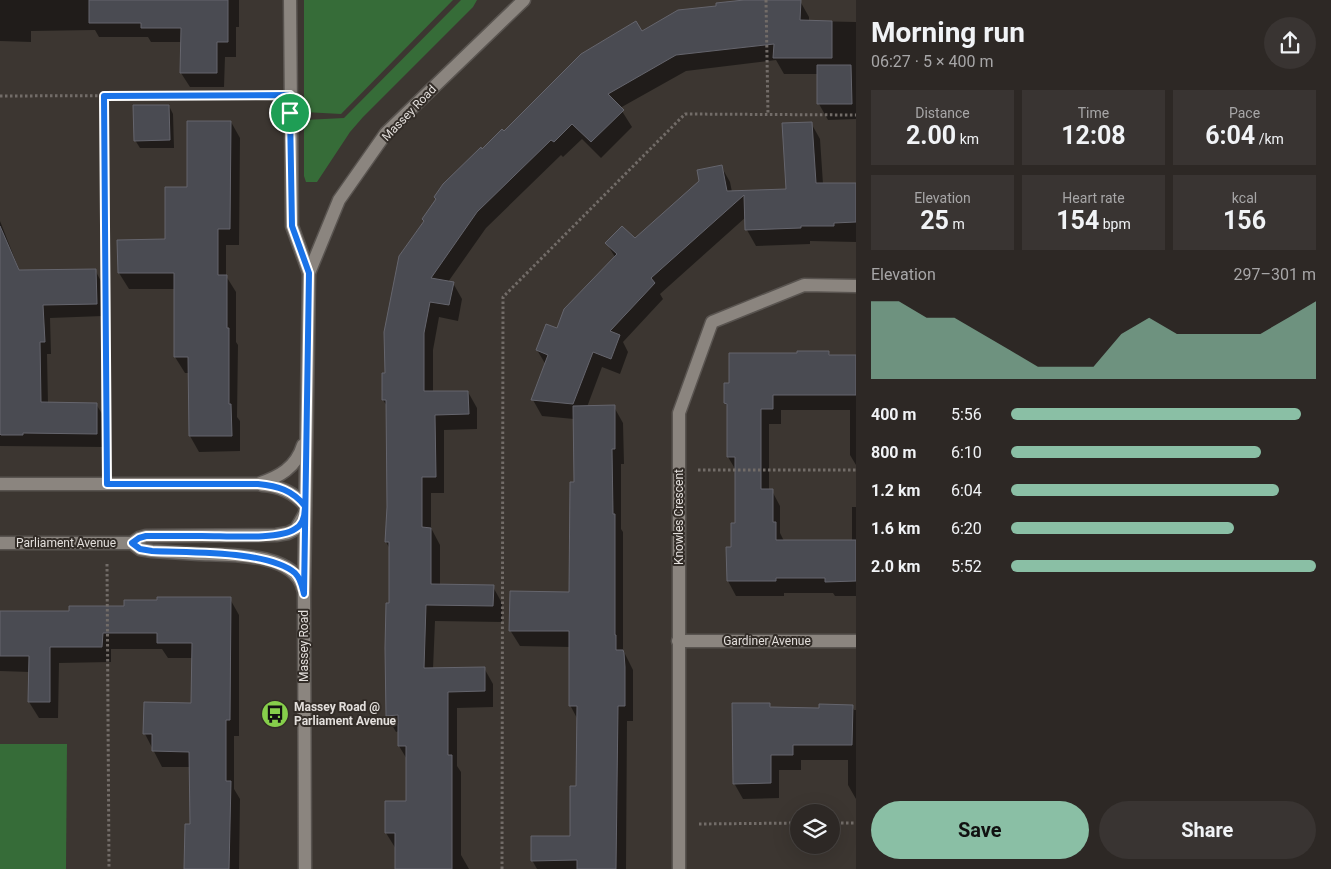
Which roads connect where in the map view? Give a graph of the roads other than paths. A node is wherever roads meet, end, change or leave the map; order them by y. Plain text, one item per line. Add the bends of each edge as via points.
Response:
1 (290, 0) edge
2 (524, 0) edge
3 (309, 273) junction
4 (856, 286) edge
5 (306, 438) junction
6 (0, 484) edge
7 (258, 484) junction
8 (305, 509) junction
9 (0, 543) edge
10 (132, 543) junction
11 (304, 594) junction
12 (856, 640) edge
13 (678, 641) junction
14 (305, 869) edge
15 (679, 869) edge

1 - 3 street, Massey Road via 292,226
2 - 3 street, Massey Road via 386,133 340,200
3 - 5 street, Massey Road
4 - 13 street, Knowles Crescent via 804,285 712,322 679,413
5 - 7 street via 290,469
5 - 8 street, Massey Road
6 - 7 street
7 - 8 street via 288,490 298,497
8 - 10 street, Parliament Avenue via 300,524 288,533 146,536
8 - 11 street, Massey Road
9 - 10 street, Parliament Avenue
10 - 11 street, Parliament Avenue via 140,549 152,551 238,555 276,563 299,578
11 - 14 street, Massey Road
12 - 13 street, Gardiner Avenue
13 - 15 street, Knowles Crescent

